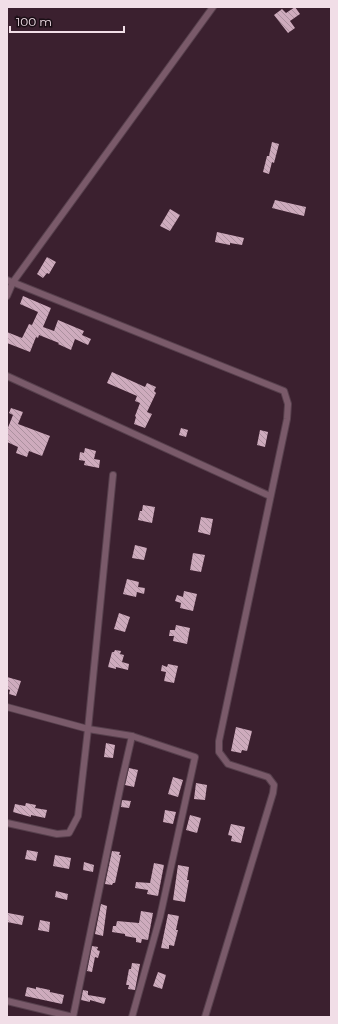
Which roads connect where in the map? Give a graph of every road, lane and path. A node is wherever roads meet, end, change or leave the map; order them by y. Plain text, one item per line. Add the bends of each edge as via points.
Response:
1 (213, 7) edge
2 (10, 281) edge
3 (7, 296) edge
4 (7, 376) edge
5 (113, 474) dead end
6 (270, 496) junction
7 (7, 707) edge
8 (88, 728) junction
9 (132, 736) junction
10 (7, 823) edge
11 (7, 1002) edge
12 (132, 1017) edge
13 (205, 1017) edge

1 - 2 street
2 - 3 street
2 - 6 street via 284,390 288,404 287,419
4 - 6 street
5 - 8 street
6 - 13 street via 219,741 219,752 228,764 268,777 274,785
7 - 8 street
8 - 9 street
8 - 10 street via 78,816 69,833 57,834
9 - 11 street via 73,1017
9 - 12 street via 195,757 160,917

